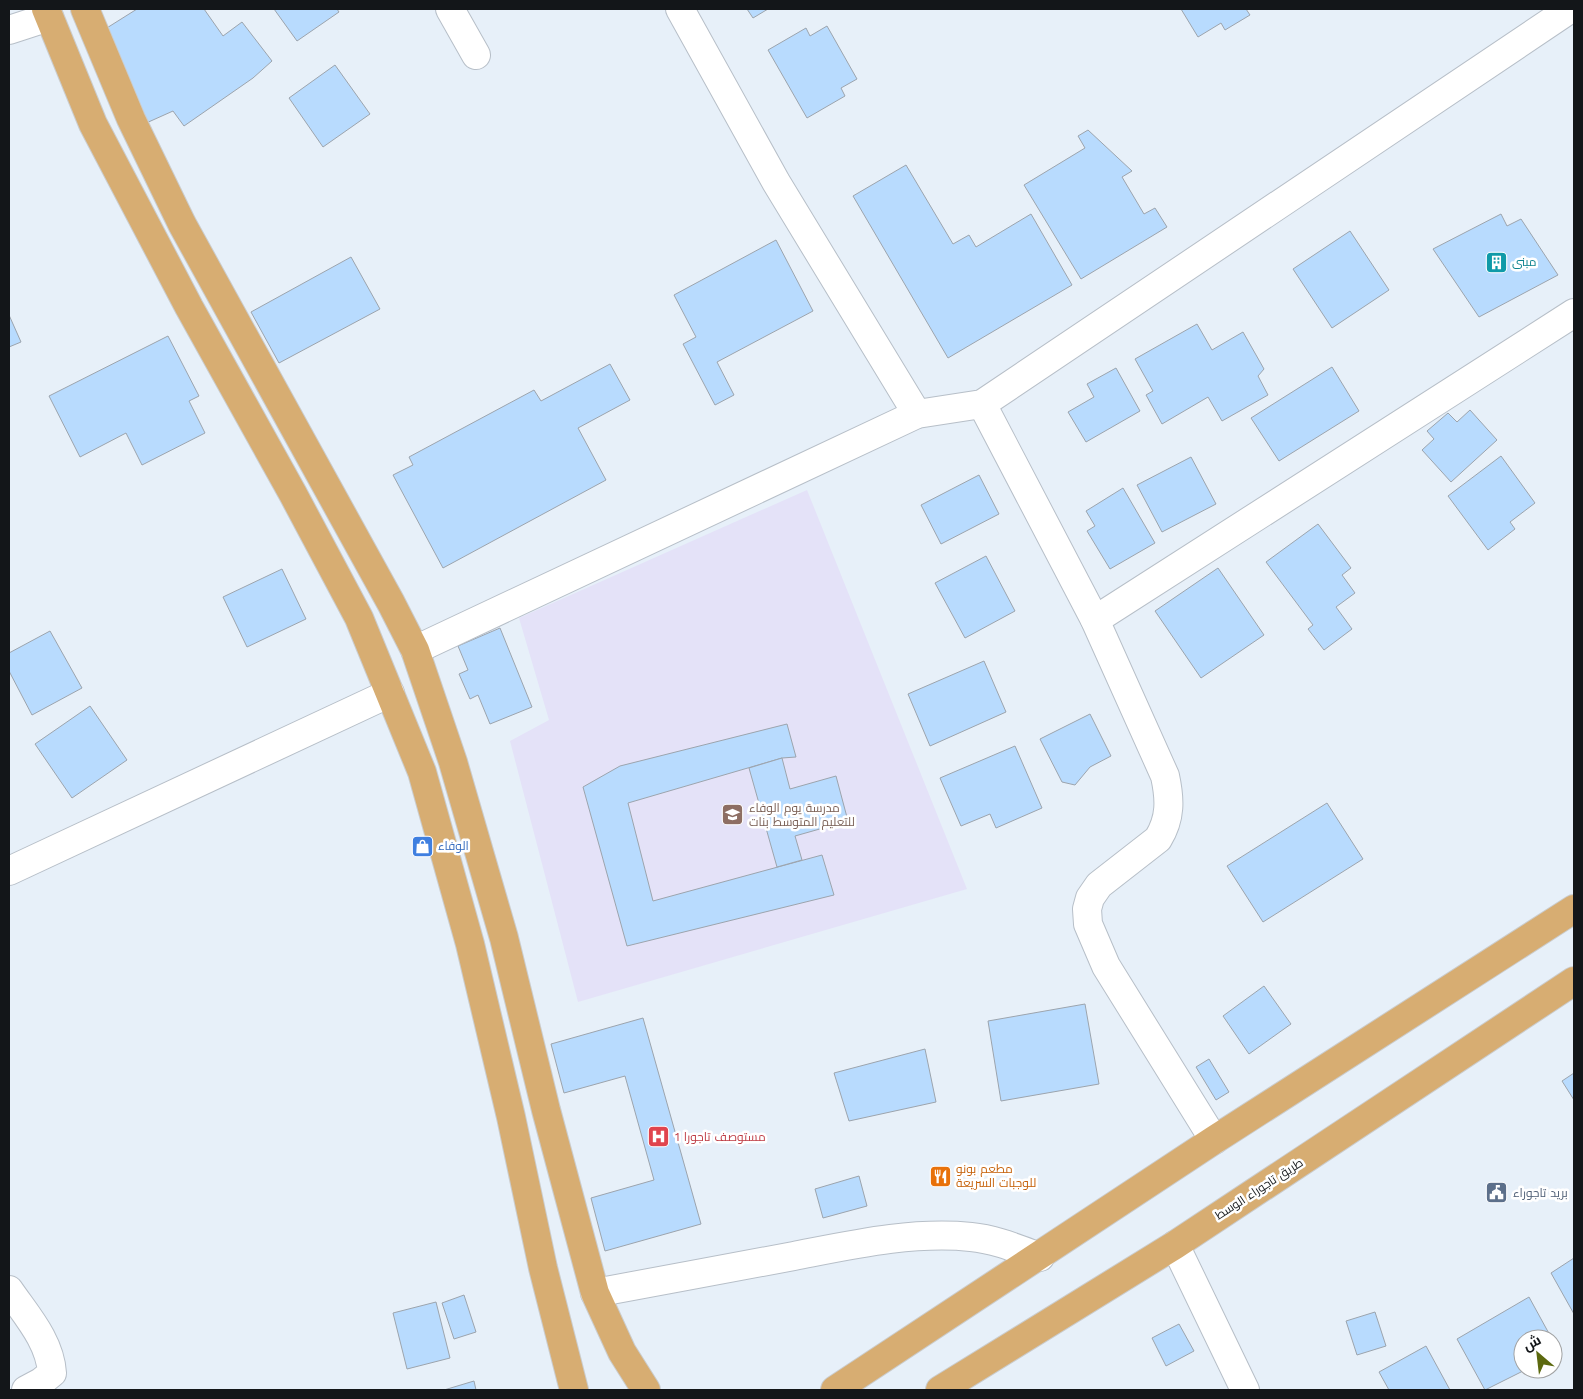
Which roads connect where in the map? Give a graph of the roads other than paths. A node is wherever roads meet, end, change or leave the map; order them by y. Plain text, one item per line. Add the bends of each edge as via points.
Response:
1 (85, 9) edge
2 (450, 9) edge
3 (680, 9) edge
4 (1570, 9) edge
5 (48, 13) edge
6 (9, 30) edge
7 (476, 55) dead end
8 (1574, 313) edge
9 (982, 404) junction
10 (917, 414) junction
11 (1095, 620) junction
12 (415, 650) junction
13 (390, 693) junction
14 (9, 870) edge
15 (1574, 909) edge
16 (1574, 981) edge
17 (546, 1110) junction
18 (511, 1117) junction
19 (1214, 1140) junction
20 (1175, 1245) junction
21 (1040, 1257) junction
22 (9, 1290) edge
23 (595, 1293) junction
24 (26, 1390) edge
25 (574, 1390) edge
26 (646, 1390) edge
27 (835, 1390) edge
28 (940, 1390) edge
29 (1244, 1390) edge

1 - 12 main road via 131,119 182,224
2 - 7 street
3 - 10 street via 776,182
4 - 9 street
5 - 6 street
5 - 13 main road via 93,124 359,618
8 - 11 street
9 - 10 street
9 - 11 street
10 - 12 street
11 - 19 street via 1165,776 1169,814 1158,839 1099,885 1090,898 1088,924 1106,966
12 - 17 main road via 453,762 498,920
13 - 14 street
13 - 18 main road via 422,772 470,944
15 - 19 main road
16 - 20 main road, طريق تاجوراء الوسط
17 - 18 main road
17 - 23 main road
18 - 25 main road via 542,1268
19 - 21 main road
20 - 28 main road, طريق تاجوراء الوسط
20 - 29 street
21 - 23 street via 972,1237 937,1235 826,1250
21 - 27 main road
22 - 24 street via 39,1334 51,1359 52,1373
23 - 26 main road via 622,1352

